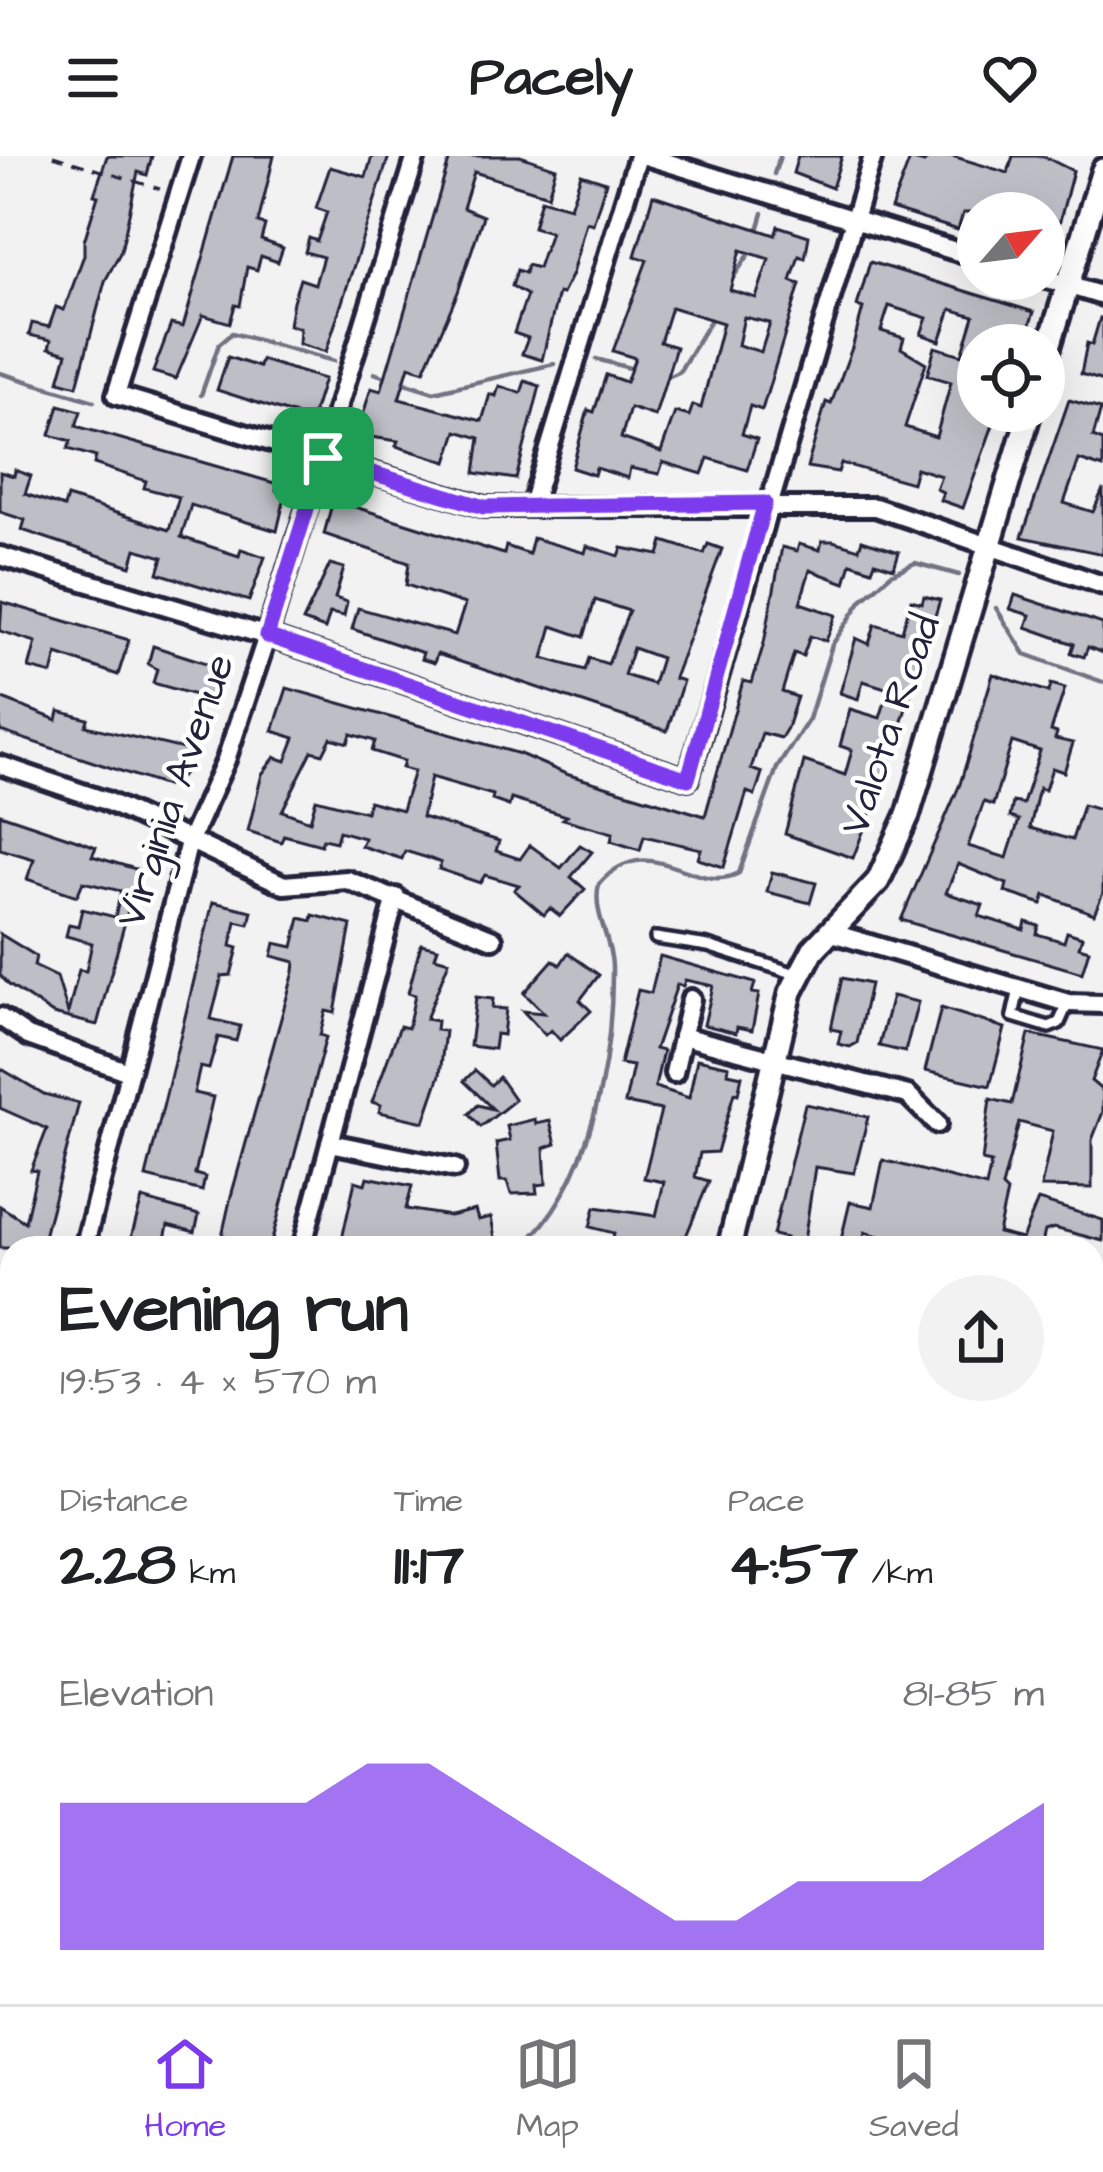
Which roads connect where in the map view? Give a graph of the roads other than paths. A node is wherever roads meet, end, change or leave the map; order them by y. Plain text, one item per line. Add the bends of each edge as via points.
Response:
1 (191, 156) edge
2 (416, 156) edge
3 (642, 156) edge
4 (873, 156) edge
5 (1103, 170) edge
6 (853, 220) junction
7 (957, 252) edge
8 (1067, 284) junction
9 (1103, 296) edge
10 (1055, 324) edge
11 (1024, 432) edge
12 (323, 458) junction
13 (765, 503) junction
14 (532, 505) junction
15 (990, 546) junction
16 (0, 556) edge
17 (1103, 585) edge
18 (267, 636) junction
19 (0, 765) edge
20 (190, 842) junction
21 (396, 897) junction
22 (829, 932) junction
23 (656, 938) dead end
24 (493, 939) dead end
25 (800, 976) junction
26 (1019, 989) junction
27 (691, 999) dead end
28 (1068, 1004) junction
29 (1103, 1004) edge
30 (0, 1017) edge
31 (682, 1036) junction
32 (774, 1056) junction
33 (127, 1071) junction
34 (674, 1073) dead end
35 (938, 1124) dead end
36 (330, 1143) junction
37 (455, 1168) dead end
38 (87, 1236) edge
39 (305, 1236) edge
40 (732, 1236) edge

1 - 12 street via 116,395
2 - 12 street, Virginia Avenue
3 - 6 street
3 - 14 street
4 - 6 street
5 - 8 street
6 - 7 street
6 - 13 street
8 - 9 street
8 - 10 street
11 - 15 street, Valota Road
12 - 14 street via 484,507
12 - 18 street, Virginia Avenue
13 - 14 street
13 - 15 street via 875,507
13 - 18 street via 688,779
15 - 17 street
15 - 22 street, Valota Road via 908,814 878,881
16 - 18 street
18 - 20 street, Virginia Avenue
19 - 20 street via 106,801
20 - 21 street via 284,885 347,880
20 - 33 street, Virginia Avenue
21 - 24 street
21 - 36 street
22 - 25 street, Valota Road
22 - 26 street
23 - 25 lane
25 - 32 street, Valota Road
26 - 28 street
26 - 28 lane via 1013,1016 1049,1027
27 - 31 street
28 - 29 street
30 - 33 street via 28,1036
31 - 32 street
31 - 34 street
32 - 35 street via 908,1095
32 - 40 street, Valota Road
33 - 38 street, Virginia Avenue
36 - 37 street
36 - 39 street

